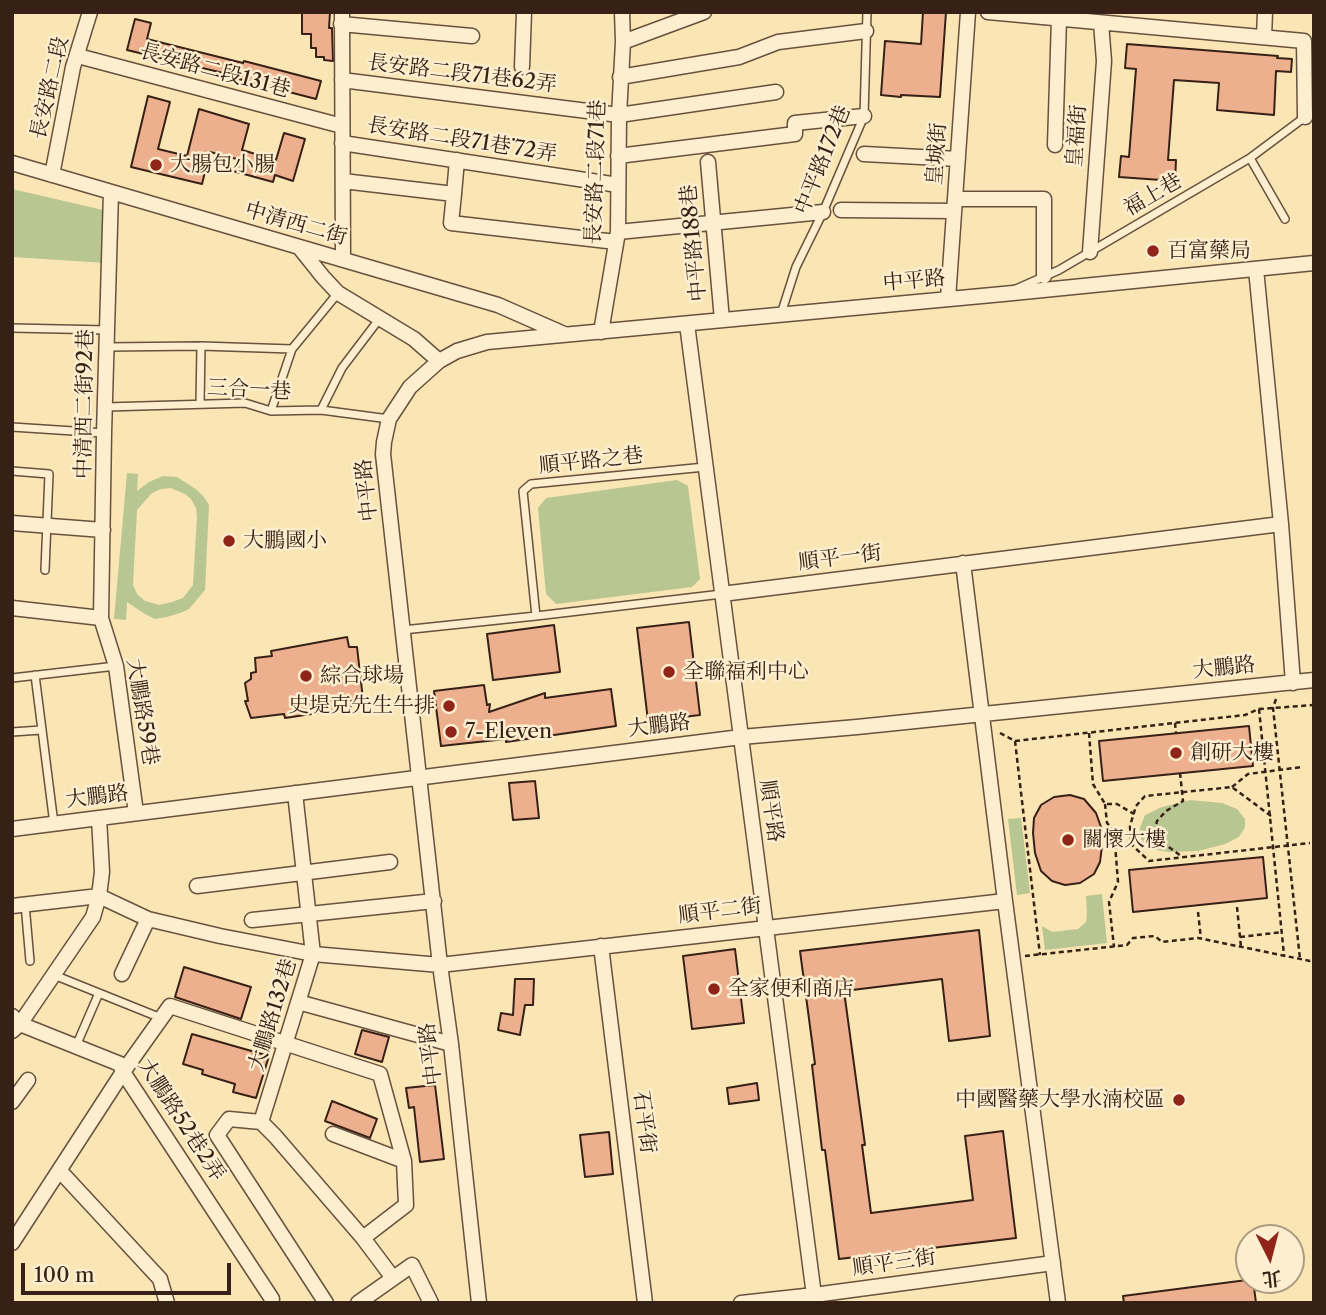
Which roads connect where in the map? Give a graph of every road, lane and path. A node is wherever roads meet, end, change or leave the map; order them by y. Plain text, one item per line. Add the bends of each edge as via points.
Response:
1 (90, 12) edge
2 (524, 12) edge
3 (622, 12) edge
4 (704, 12) edge
5 (867, 12) edge
6 (968, 12) edge
7 (988, 12) edge
8 (1265, 12) edge
9 (342, 18) edge
10 (1059, 19) junction
11 (1094, 19) edge
12 (866, 31) junction
13 (472, 36) dead end
14 (1264, 37) junction
15 (623, 42) junction
16 (78, 56) junction
17 (522, 67) dead end
18 (621, 78) junction
19 (342, 80) junction
20 (776, 92) dead end
21 (619, 115) junction
22 (864, 116) junction
23 (1309, 116) edge
24 (342, 126) junction
25 (342, 143) junction
26 (1055, 145) dead end
27 (864, 155) dead end
28 (618, 156) junction
29 (958, 159) junction
30 (1250, 159) junction
31 (457, 160) junction
32 (708, 162) dead end
33 (12, 163) edge
34 (52, 175) junction
35 (342, 180) junction
36 (618, 185) junction
37 (111, 192) junction
38 (454, 194) junction
39 (955, 205) junction
40 (841, 210) dead end
41 (823, 212) junction
42 (1285, 219) dead end
43 (714, 222) junction
44 (617, 237) junction
45 (299, 247) junction
46 (1090, 252) junction
47 (343, 259) junction
48 (1314, 263) edge
49 (1255, 269) junction
50 (1044, 275) junction
51 (338, 293) junction
52 (1003, 294) junction
53 (948, 299) junction
54 (781, 315) junction
55 (380, 318) junction
56 (722, 320) junction
57 (687, 324) junction
58 (12, 328) edge
59 (107, 330) junction
60 (601, 332) junction
61 (565, 334) junction
62 (201, 346) junction
63 (107, 347) junction
64 (292, 348) junction
65 (439, 360) junction
66 (200, 404) junction
67 (106, 407) junction
68 (321, 410) junction
69 (271, 411) junction
70 (389, 419) junction
71 (12, 427) edge
72 (104, 433) junction
73 (705, 467) junction
74 (12, 471) edge
75 (12, 523) edge
76 (1281, 524) junction
77 (47, 526) junction
78 (103, 530) junction
79 (963, 563) junction
80 (45, 570) dead end
81 (722, 594) junction
82 (12, 608) edge
83 (536, 616) junction
84 (102, 618) junction
85 (403, 630) junction
86 (116, 666) junction
87 (34, 675) junction
88 (12, 678) edge
89 (1314, 680) edge
90 (1293, 683) junction
91 (1276, 699) dead end
92 (1314, 705) edge
93 (1273, 708) junction
94 (1259, 709) junction
95 (981, 714) junction
96 (1175, 723) junction
97 (41, 730) junction
98 (12, 732) edge
99 (1089, 732) junction
100 (1000, 733) dead end
101 (1176, 733) dead end
102 (741, 737) junction
103 (1015, 741) junction
104 (1302, 767) dead end
105 (1280, 770) junction
106 (1266, 771) junction
107 (1180, 773) dead end
108 (420, 777) junction
109 (1232, 787) junction
110 (1182, 792) junction
111 (295, 793) junction
112 (1105, 804) junction
113 (136, 813) junction
114 (1133, 814) junction
115 (1271, 816) junction
116 (99, 818) junction
117 (54, 824) junction
118 (12, 829) edge
119 (1310, 843) dead end
120 (1288, 845) junction
121 (1274, 846) junction
122 (1182, 856) junction
123 (390, 862) dead end
124 (304, 872) junction
125 (197, 886) dead end
126 (99, 896) junction
127 (434, 901) junction
128 (1005, 901) junction
129 (19, 905) edge
130 (1237, 907) dead end
131 (1198, 912) dead end
132 (309, 914) junction
133 (148, 919) junction
134 (252, 920) dead end
135 (765, 927) junction
136 (1282, 932) junction
137 (1240, 937) junction
138 (1201, 939) junction
139 (601, 946) junction
140 (1114, 947) junction
141 (1241, 947) junction
142 (313, 954) junction
143 (1040, 955) junction
144 (1284, 955) junction
145 (1023, 956) dead end
146 (1300, 959) junction
147 (1314, 959) edge
148 (30, 961) dead end
149 (440, 965) junction
150 (122, 974) dead end
151 (54, 975) junction
152 (99, 993) junction
153 (299, 1002) junction
154 (161, 1018) junction
155 (15, 1024) edge
156 (286, 1044) junction
157 (451, 1044) junction
158 (76, 1046) junction
159 (123, 1072) junction
160 (28, 1080) dead end
161 (12, 1102) edge
162 (261, 1122) junction
163 (333, 1134) dead end
164 (404, 1161) junction
165 (60, 1171) junction
166 (363, 1238) junction
167 (12, 1243) edge
168 (1053, 1263) junction
169 (393, 1278) junction
170 (375, 1298) edge
171 (272, 1299) dead end
172 (814, 1299) edge
173 (167, 1303) edge
174 (326, 1303) edge
175 (358, 1303) edge
176 (431, 1303) edge
177 (479, 1303) edge
178 (645, 1303) edge
179 (741, 1303) edge
180 (1058, 1303) edge

1 - 16 street, 長安路二段
2 - 17 street
3 - 15 street, 長安路二段71巷
4 - 15 street
5 - 12 lane, 中平路172巷
6 - 29 street, 皇城街
7 - 10 street
8 - 14 street
9 - 13 street
9 - 19 street
10 - 11 street
10 - 26 street
11 - 14 street
11 - 46 street, 皇福街 via 1104,61
12 - 18 street via 778,41 739,58
12 - 22 lane, 中平路172巷
14 - 23 street via 1304,41
15 - 18 street, 長安路二段71巷
16 - 24 street, 長安路二段131巷
16 - 34 street, 長安路二段
18 - 21 street, 長安路二段71巷
19 - 21 street, 長安路二段71巷62弄
19 - 24 street
20 - 21 street, 長安路二段71巷62弄
21 - 28 street, 長安路二段71巷
22 - 28 street via 795,123 795,134
22 - 41 lane, 中平路172巷
23 - 30 lane, 福上巷
24 - 25 street
25 - 31 street, 長安路二段71巷˙72弄
25 - 35 street
27 - 29 street
28 - 36 street, 長安路二段71巷
29 - 39 street, 皇城街
30 - 42 lane
30 - 46 lane, 福上巷
31 - 36 street, 長安路二段71巷˙72弄
31 - 38 street
32 - 43 street, 中平路188巷
33 - 34 street, 中清西二街
34 - 37 street, 中清西二街
35 - 38 street
35 - 47 street
36 - 44 street, 長安路二段71巷
37 - 45 street, 中清西二街
37 - 59 street, 中清西二街92巷
38 - 44 street via 451,223
39 - 40 street
39 - 50 street via 1044,199
39 - 53 street, 皇城街
41 - 43 street
41 - 54 lane, 中平路172巷 via 796,267
43 - 44 street
43 - 56 street, 中平路188巷
44 - 60 street, 長安路二段71巷
45 - 47 street, 中清西二街
45 - 51 street
46 - 50 lane, 福上巷
47 - 61 street, 中清西二街 via 498,305
48 - 49 street, 中平路
49 - 52 street, 中平路
49 - 76 street
50 - 52 lane, 福上巷
51 - 55 street
51 - 64 lane
52 - 53 street, 中平路
53 - 54 street, 中平路
54 - 56 street, 中平路
55 - 65 street
55 - 68 lane via 342,368
56 - 57 street, 中平路
57 - 60 street, 中平路
57 - 73 street, 順平路
58 - 59 lane
59 - 63 street, 中清西二街92巷
60 - 61 street, 中平路
61 - 65 street, 中平路 via 487,342
62 - 63 lane
62 - 64 lane
62 - 66 lane
63 - 67 street, 中清西二街92巷
64 - 69 lane
65 - 70 street, 中平路 via 410,387
66 - 67 lane, 三合一巷
66 - 69 lane, 三合一巷 via 244,403
67 - 72 street, 中清西二街92巷
68 - 69 lane, 三合一巷
68 - 70 lane, 三合一巷
70 - 85 street, 中平路 via 383,454
71 - 72 lane
72 - 78 street, 中清西二街92巷
73 - 81 street, 順平路
73 - 83 lane, 順平路之巷 via 531,484 523,491
74 - 77 lane via 49,474
75 - 77 street
76 - 79 street, 順平一街
76 - 90 street
77 - 78 street
77 - 80 lane
78 - 84 street, 中清西二街92巷
79 - 81 street, 順平一街
79 - 95 street
81 - 83 lane, 順平一街
81 - 102 street, 順平路
82 - 84 street
83 - 85 lane, 順平一街
84 - 86 street, 大鵬路59巷
85 - 108 street, 中平路
86 - 87 lane
86 - 113 street, 大鵬路59巷
87 - 88 lane
87 - 97 lane
89 - 90 street, 大鵬路
90 - 95 street, 大鵬路
91 - 93 path
92 - 93 path
93 - 94 path
93 - 105 path
94 - 96 path via 1245,715
94 - 106 path
95 - 102 street, 大鵬路
95 - 128 street
96 - 99 path
96 - 101 path
97 - 98 lane
97 - 117 lane
99 - 103 path
99 - 112 path via 1093,783
100 - 103 path
102 - 108 street, 大鵬路
102 - 135 street, 順平路
103 - 143 path
104 - 105 path
105 - 106 path
105 - 120 path
106 - 109 path via 1248,774
106 - 115 path
107 - 110 path
108 - 111 street, 大鵬路
108 - 127 street, 中平路
109 - 110 path
109 - 115 path
110 - 114 path via 1145,796
110 - 122 path via 1183,800 1166,811 1155,830 1158,839
111 - 113 street, 大鵬路
111 - 124 street, 大鵬路132巷
112 - 114 path via 1117,804
112 - 140 path via 1107,823 1114,831 1118,882 1109,902
113 - 116 street, 大鵬路
114 - 122 path via 1131,844 1149,861
115 - 121 path
116 - 117 street, 大鵬路
116 - 126 street
117 - 118 street, 大鵬路
119 - 120 path
120 - 121 path
120 - 146 path
121 - 122 path
121 - 136 path
123 - 124 street
124 - 125 street
124 - 132 street, 大鵬路132巷
126 - 129 street
126 - 133 street, 順平二街
126 - 151 street via 93,917
127 - 132 street
127 - 149 street, 中平路
128 - 135 street, 順平二街
128 - 168 street
129 - 148 lane
130 - 137 path
131 - 138 path
132 - 134 street
132 - 142 street, 大鵬路132巷
133 - 142 street, 順平二街
133 - 150 street
135 - 139 street, 順平二街
135 - 172 street, 順平路
136 - 137 path
136 - 144 path
137 - 141 path
138 - 140 path via 1163,942 1155,936
138 - 141 path
139 - 149 street, 順平二街
139 - 178 street, 石平街
140 - 143 path
141 - 144 path
142 - 149 street, 順平二街
142 - 153 street, 大鵬路132巷
143 - 145 path
144 - 146 path
146 - 147 path
149 - 157 street, 中平路
151 - 152 lane
151 - 155 street
152 - 154 lane
152 - 158 lane
153 - 156 street, 大鵬路132巷
153 - 157 street
154 - 156 street via 170,1006
154 - 159 street
155 - 158 street, 大鵬路52巷2弄
156 - 162 street, 大鵬路132巷
156 - 164 street via 380,1074
157 - 177 street, 中平路
158 - 159 street, 大鵬路52巷2弄 via 120,1064
159 - 165 street
159 - 171 street, 大鵬路52巷2弄
160 - 161 street
162 - 166 street
162 - 174 street via 229,1119 217,1135
163 - 164 street
164 - 166 street via 406,1205
165 - 167 street
165 - 173 street via 160,1279
166 - 169 street
168 - 172 street, 順平三街
168 - 180 street
169 - 170 street
169 - 176 street via 412,1265
170 - 175 street
172 - 179 street, 順平三街

